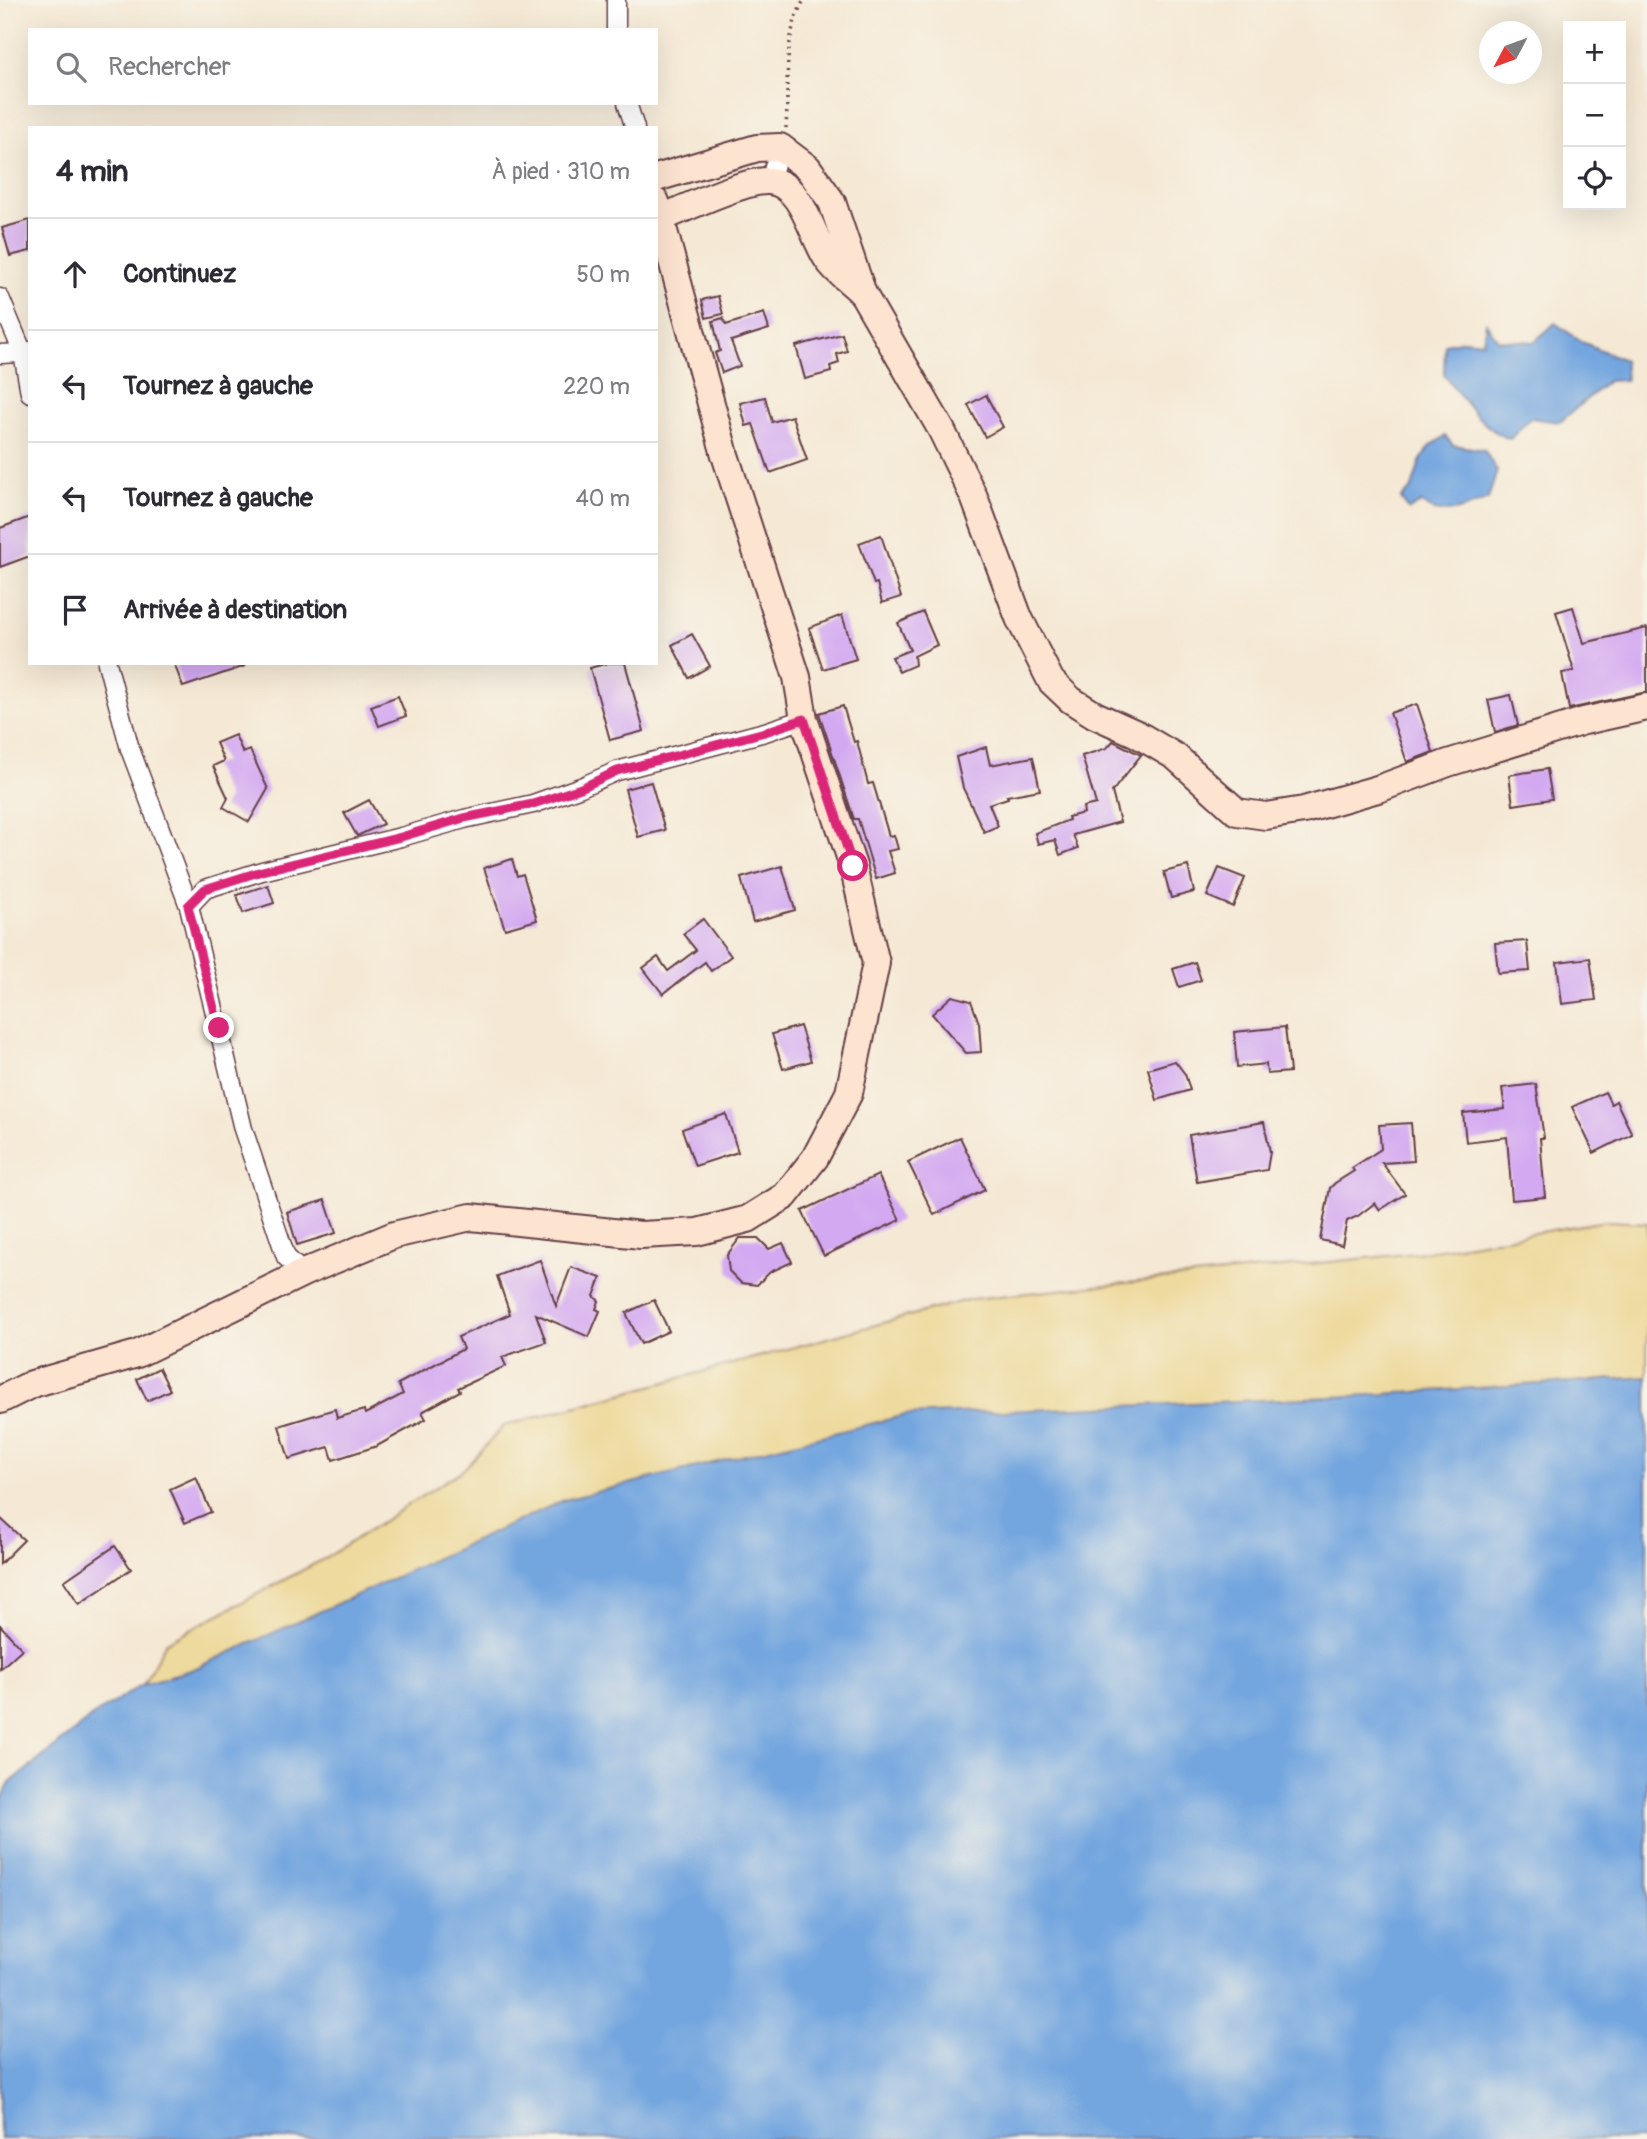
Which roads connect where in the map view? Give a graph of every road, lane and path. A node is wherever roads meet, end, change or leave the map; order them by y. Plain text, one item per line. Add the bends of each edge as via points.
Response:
1 (616, 0) edge
2 (804, 0) edge
3 (617, 28) edge
4 (628, 105) edge
5 (634, 126) edge
6 (780, 147) junction
7 (658, 177) edge
8 (757, 183) junction
9 (659, 210) edge
10 (863, 294) junction
11 (0, 298) edge
12 (26, 352) edge
13 (0, 354) edge
14 (28, 372) edge
15 (108, 665) edge
16 (1647, 708) edge
17 (804, 719) junction
18 (188, 906) junction
19 (303, 1273) junction
20 (0, 1399) edge

1 - 3 street
2 - 6 path via 789,41 786,129
4 - 5 street
6 - 7 street via 757,148
6 - 8 street
6 - 10 street via 808,168 832,202
8 - 9 street
8 - 10 street via 786,187 796,197 828,261
9 - 17 street via 725,455 797,677
10 - 16 street via 941,429 974,497 1019,618 1051,681 1094,715 1176,757 1237,811 1266,816 1304,810 1572,725
11 - 12 street
12 - 13 street
12 - 14 street
15 - 18 street via 130,749
17 - 18 street via 617,771 533,804 262,871 205,889
17 - 19 street via 853,866 876,963 849,1093 816,1158 785,1196 748,1219 697,1232 641,1235 471,1217 394,1235
18 - 19 street via 243,1129 286,1257
19 - 20 street via 137,1354 32,1384

